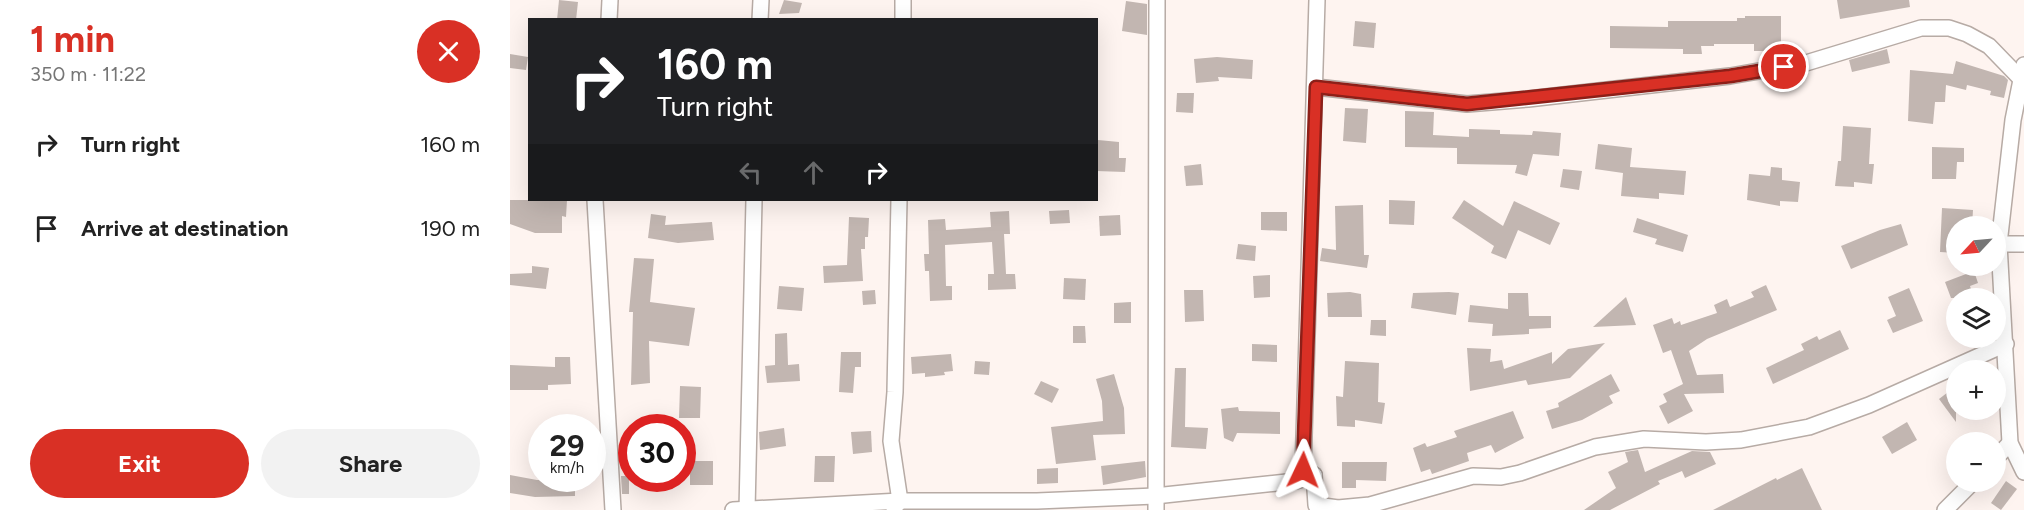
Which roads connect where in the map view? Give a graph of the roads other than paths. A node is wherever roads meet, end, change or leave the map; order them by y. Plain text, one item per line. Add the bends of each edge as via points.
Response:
1 (610, 0) edge
2 (760, 0) edge
3 (903, 0) edge
4 (1157, 0) edge
5 (1317, 0) edge
6 (609, 18) edge
7 (760, 18) edge
8 (903, 18) edge
9 (2023, 72) edge
10 (1316, 87) junction
11 (595, 201) edge
12 (754, 201) edge
13 (899, 201) edge
14 (2002, 216) edge
15 (2006, 244) edge
16 (2024, 244) edge
17 (2006, 344) edge
18 (1997, 348) edge
19 (2010, 443) junction
20 (2006, 447) edge
21 (2024, 472) edge
22 (1314, 475) junction
23 (1963, 492) edge
24 (1156, 503) edge
25 (1037, 505) edge
26 (1316, 505) junction
27 (896, 506) edge
28 (613, 510) edge
29 (733, 510) edge
30 (747, 510) edge
31 (1337, 510) edge
32 (1945, 510) edge

1 - 6 street
2 - 7 street
3 - 8 street
4 - 24 street
5 - 10 street
9 - 10 street via 1967,34 1949,28 1921,28 1806,63 1730,76 1528,99 1467,104
9 - 14 street via 2013,120
10 - 22 street via 1303,470
11 - 28 street
12 - 30 street
13 - 27 street via 891,441
15 - 16 street
17 - 19 street
18 - 26 street via 1809,427 1741,440 1644,439 1596,447 1520,473 1473,476 1370,505
19 - 20 street
19 - 21 street
22 - 24 street
22 - 26 street
23 - 32 street
24 - 25 street
25 - 27 street
26 - 31 street
27 - 30 street
29 - 30 street

